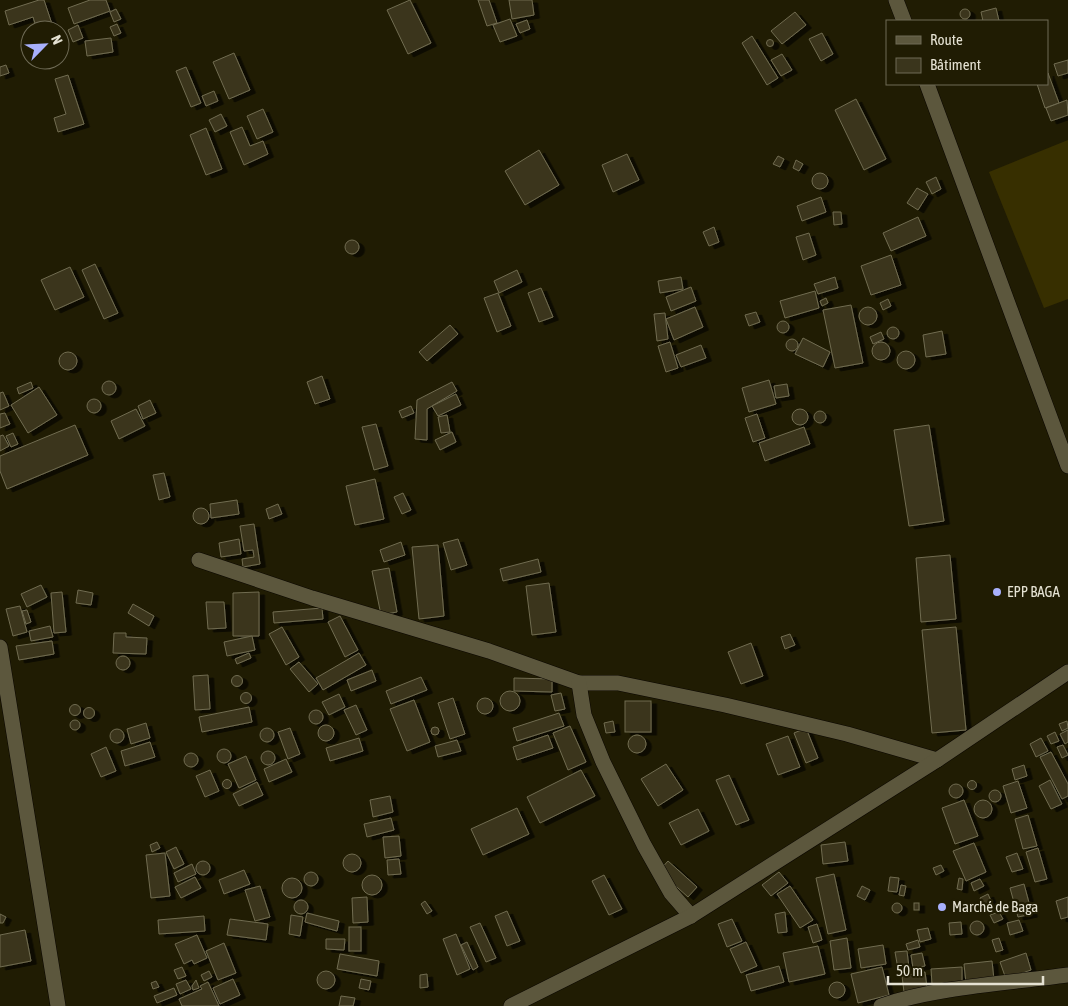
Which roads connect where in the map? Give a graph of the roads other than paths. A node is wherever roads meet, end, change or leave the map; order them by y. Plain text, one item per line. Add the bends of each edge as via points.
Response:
1 (896, 0) edge
2 (904, 20) edge
3 (927, 85) edge
4 (1068, 466) edge
5 (200, 560) dead end
6 (0, 647) edge
7 (1068, 672) edge
8 (579, 683) junction
9 (937, 760) junction
10 (691, 916) junction
11 (1068, 975) edge
12 (58, 1006) edge
13 (512, 1006) edge
14 (881, 1006) edge

1 - 2 street
3 - 4 street
5 - 8 street via 312,598 489,651
6 - 12 street
7 - 9 street
8 - 9 street via 618,683 724,705 847,734
8 - 10 street via 584,715 603,762 666,885
9 - 10 street
10 - 13 street
11 - 14 street via 974,987

